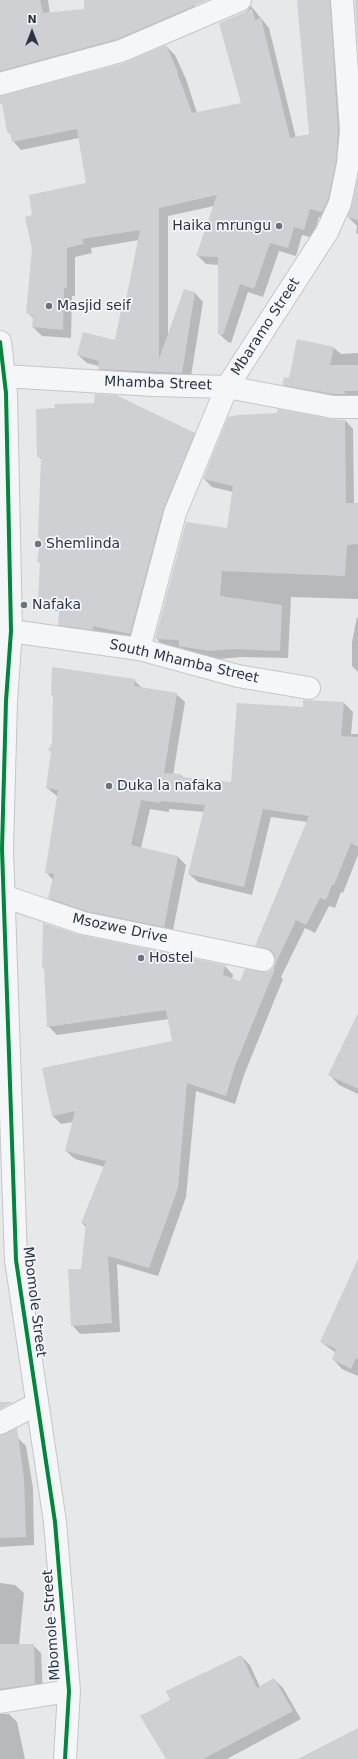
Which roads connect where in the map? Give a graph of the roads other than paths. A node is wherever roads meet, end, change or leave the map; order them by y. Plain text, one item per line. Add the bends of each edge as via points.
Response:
1 (240, 0) edge
2 (342, 0) edge
3 (0, 84) edge
4 (354, 130) edge
5 (0, 342) edge
6 (0, 346) edge
7 (4, 376) junction
8 (227, 387) junction
9 (358, 407) edge
10 (11, 631) junction
11 (138, 649) junction
12 (309, 688) dead end
13 (3, 896) junction
14 (263, 960) dead end
15 (8, 1260) edge
16 (37, 1404) junction
17 (0, 1423) edge
18 (68, 1691) junction
19 (0, 1702) edge
20 (65, 1759) edge

1 - 3 street via 121,51
2 - 4 street, Mbaramo Street
4 - 8 street, Mbaramo Street via 340,203 327,232
5 - 6 street, Mbomole Street
6 - 7 street, Mbomole Street
7 - 8 street, Mhamba Street
7 - 10 street, Mbomole Street
8 - 9 street, Mhamba Street via 334,407
8 - 11 street, Mbaramo Street via 175,513
10 - 11 street, South Mhamba Street
10 - 13 street, Mbomole Street via 6,709
11 - 12 street, South Mhamba Street via 238,676
13 - 14 street, Msozwe Drive via 83,923
13 - 15 street, Mbomole Street
15 - 16 street, Mbomole Street
16 - 17 street
16 - 18 street, Mbomole Street via 55,1522
18 - 19 street
18 - 20 street, Mbomole Street

